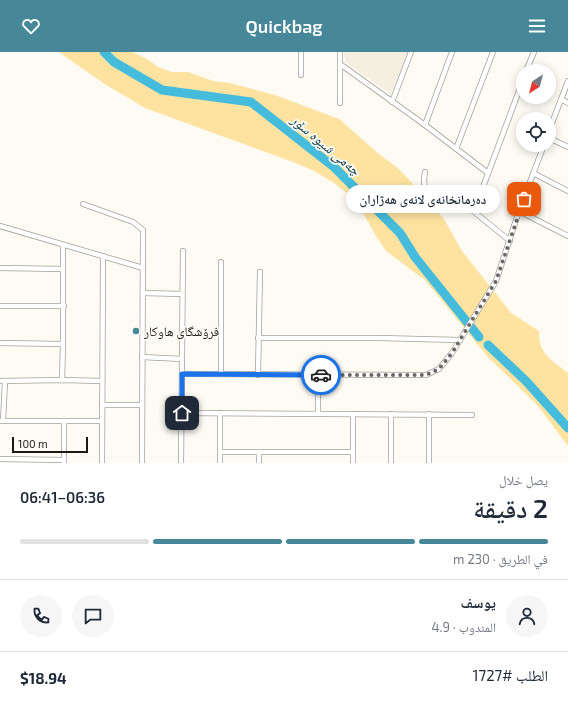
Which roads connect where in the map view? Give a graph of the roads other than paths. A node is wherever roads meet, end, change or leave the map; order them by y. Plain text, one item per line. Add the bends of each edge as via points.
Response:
1 (301, 52) edge
2 (340, 52) edge
3 (411, 52) edge
4 (452, 52) edge
5 (492, 52) edge
6 (534, 52) edge
7 (340, 64) junction
8 (529, 64) edge
9 (301, 75) dead end
10 (568, 81) edge
11 (516, 99) edge
12 (561, 99) junction
13 (392, 102) junction
14 (340, 103) dead end
15 (568, 103) edge
16 (556, 112) edge
17 (424, 125) junction
18 (556, 141) edge
19 (568, 147) edge
20 (456, 149) junction
21 (541, 152) edge
22 (425, 172) dead end
23 (488, 173) junction
24 (533, 173) junction
25 (446, 188) dead end
26 (568, 191) edge
27 (83, 204) dead end
28 (464, 204) junction
29 (519, 211) junction
30 (474, 212) junction
31 (0, 226) edge
32 (568, 236) edge
33 (510, 241) junction
34 (63, 245) junction
35 (183, 250) dead end
36 (102, 256) junction
37 (221, 262) dead end
38 (0, 268) edge
39 (143, 268) junction
40 (63, 269) junction
41 (260, 272) dead end
42 (143, 293) junction
43 (182, 294) junction
44 (0, 306) edge
45 (64, 306) junction
46 (258, 338) junction
47 (460, 340) junction
48 (0, 344) edge
49 (63, 344) junction
50 (142, 357) junction
51 (182, 358) junction
52 (182, 374) junction
53 (221, 374) junction
54 (258, 375) junction
55 (318, 375) junction
56 (62, 380) junction
57 (3, 381) edge
58 (102, 381) junction
59 (102, 405) junction
60 (142, 405) junction
61 (182, 413) junction
62 (220, 413) junction
63 (318, 414) junction
64 (353, 414) junction
65 (391, 414) junction
66 (429, 414) junction
67 (472, 415) dead end
68 (2, 421) edge
69 (64, 421) junction
70 (102, 421) junction
71 (220, 452) junction
72 (259, 452) junction
73 (353, 452) junction
74 (0, 459) edge
75 (64, 461) edge
76 (102, 463) edge
77 (142, 463) edge
78 (181, 463) edge
79 (220, 463) edge
80 (259, 463) edge
81 (353, 463) edge
82 (391, 463) edge
83 (429, 463) edge

1 - 9 street
2 - 7 street
3 - 13 street
4 - 17 street
5 - 20 street
6 - 8 street
7 - 13 street
7 - 14 street
10 - 12 street
11 - 23 street
12 - 15 street
12 - 16 street
13 - 17 street
17 - 20 street
18 - 19 street
20 - 23 street
21 - 24 street
22 - 28 street via 423,184 428,194 438,200
23 - 30 street
24 - 26 street
24 - 29 street
25 - 28 street
27 - 39 street via 134,222 143,230
28 - 30 street
29 - 32 street
29 - 33 street
30 - 33 street
31 - 34 street
33 - 47 street via 496,281
34 - 36 street
34 - 40 street
35 - 43 street
36 - 39 street
36 - 58 street
37 - 53 street
38 - 40 street
39 - 42 street
40 - 45 street
41 - 46 street
42 - 43 street
42 - 50 street
43 - 51 street
44 - 45 street
45 - 49 street
46 - 47 street
46 - 54 street
47 - 55 street via 439,369 426,375
48 - 49 street
49 - 56 street
50 - 51 street
50 - 60 street
51 - 52 street
52 - 53 street
52 - 61 street
53 - 54 street
54 - 55 street
55 - 63 street
56 - 57 street
56 - 58 street
57 - 68 street
58 - 59 street
59 - 60 street
59 - 70 street
60 - 77 street
61 - 62 street
61 - 78 street
62 - 63 street
62 - 71 street
63 - 64 street
64 - 65 street
64 - 73 street
65 - 66 street
65 - 82 street
66 - 67 street
66 - 83 street
68 - 69 street
69 - 70 street
69 - 75 street
70 - 76 street
71 - 72 street
71 - 79 street
72 - 73 street
72 - 80 street
73 - 81 street
74 - 75 street

